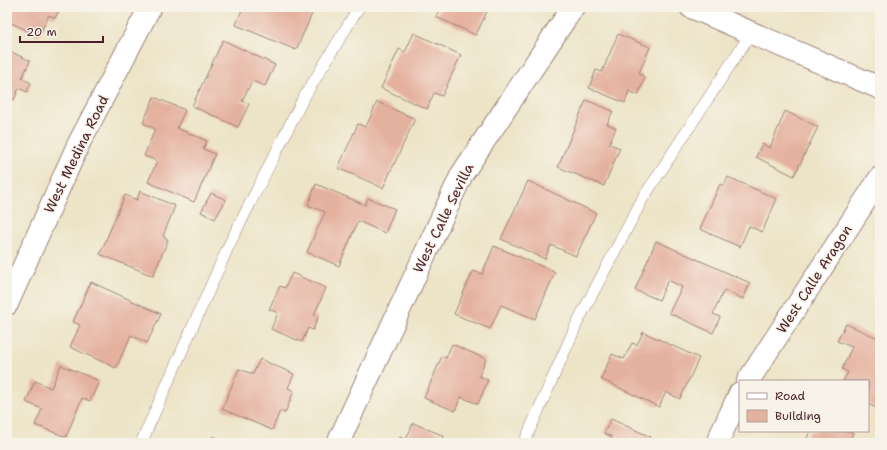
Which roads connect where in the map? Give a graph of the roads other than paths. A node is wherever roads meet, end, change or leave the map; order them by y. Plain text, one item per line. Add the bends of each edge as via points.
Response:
1 (150, 7) edge
2 (359, 7) edge
3 (573, 7) edge
4 (692, 7) edge
5 (751, 33) junction
6 (880, 88) edge
7 (880, 178) edge
8 (7, 304) edge
9 (749, 380) edge
10 (739, 395) edge
11 (141, 443) edge
12 (338, 443) edge
13 (524, 443) edge
14 (717, 443) edge

1 - 8 street, West Medina Road via 78,145
2 - 11 lane via 303,99 229,245
3 - 12 street, West Calle Sevilla via 462,174
4 - 5 street
5 - 6 street
5 - 13 lane via 643,198 578,321
7 - 9 street, West Calle Aragon
10 - 14 street

